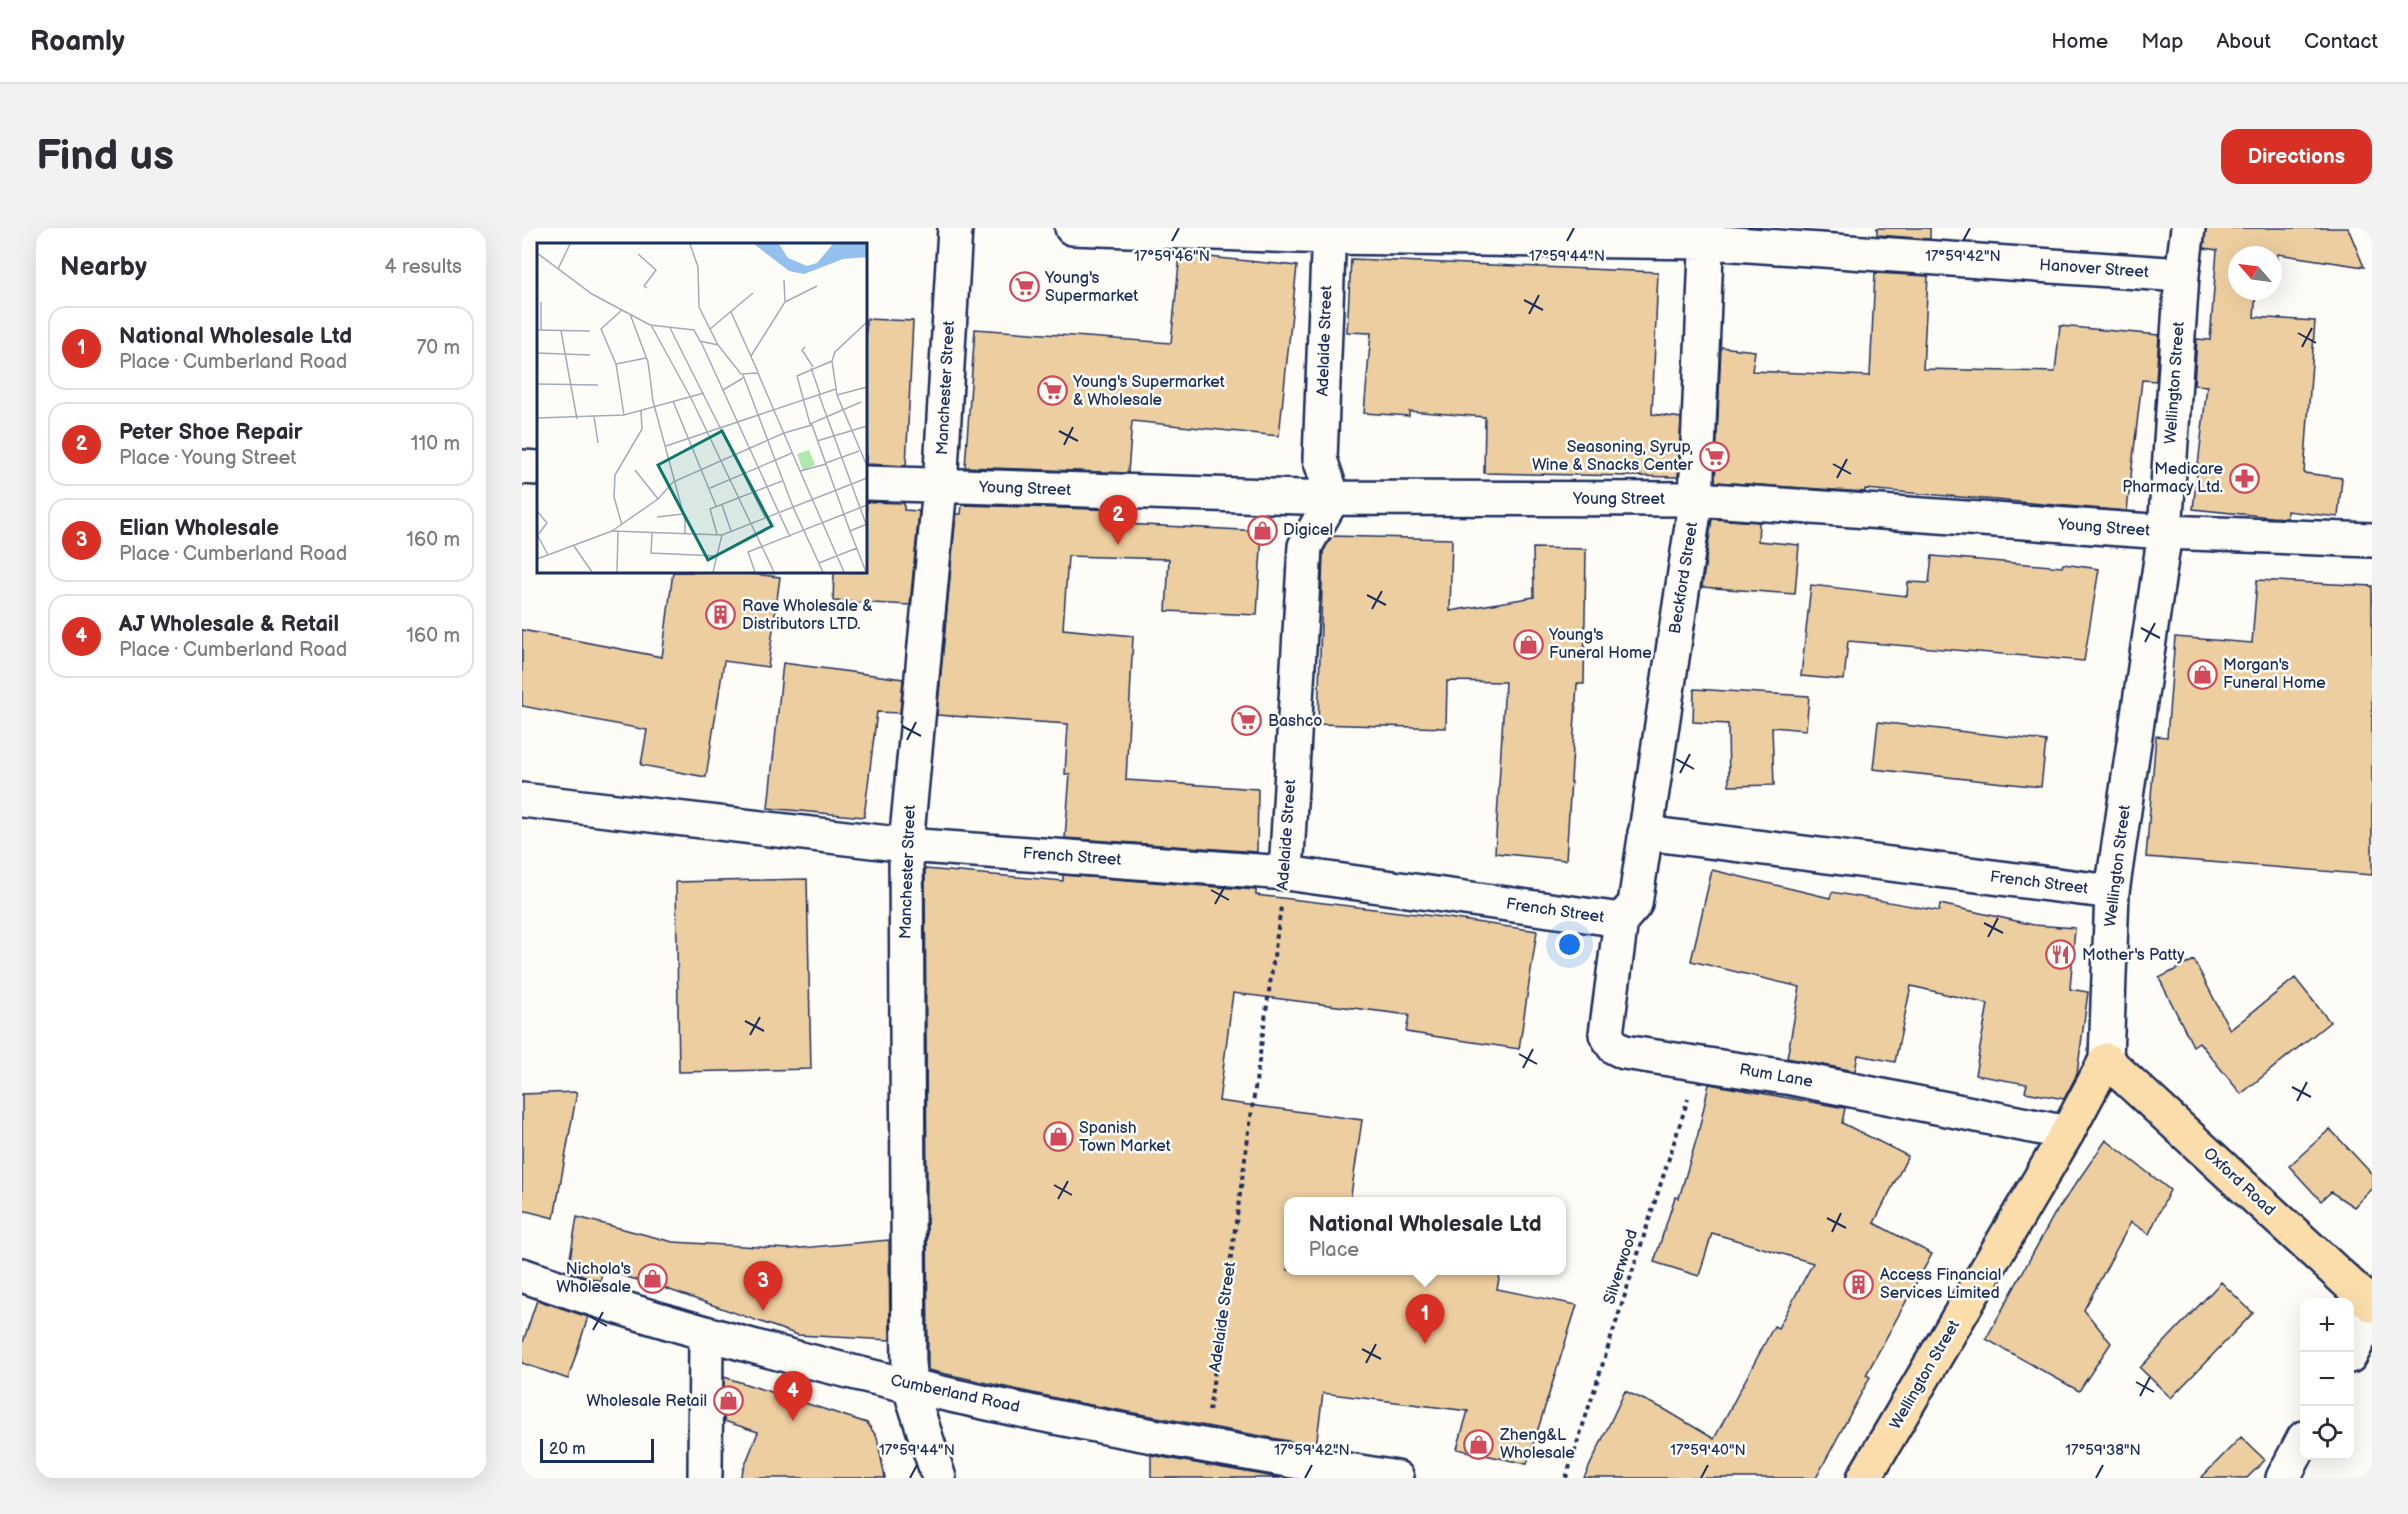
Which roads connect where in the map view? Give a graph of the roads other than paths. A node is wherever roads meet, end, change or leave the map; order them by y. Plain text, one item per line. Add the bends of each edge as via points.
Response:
1 (955, 228) edge
2 (1072, 228) edge
3 (2188, 228) edge
4 (1329, 233) edge
5 (1707, 235) edge
6 (2181, 274) junction
7 (522, 467) edge
8 (537, 468) edge
9 (867, 483) edge
10 (940, 487) junction
11 (1333, 498) junction
12 (1695, 499) junction
13 (2165, 532) junction
14 (2372, 540) edge
15 (522, 800) edge
16 (1645, 833) junction
17 (906, 845) junction
18 (1286, 873) junction
19 (2112, 892) junction
20 (1621, 920) junction
21 (2106, 1060) junction
22 (2067, 1132) junction
23 (522, 1275) edge
24 (2372, 1305) edge
25 (2372, 1315) edge
26 (706, 1335) junction
27 (2351, 1352) edge
28 (909, 1385) junction
29 (2300, 1446) edge
30 (705, 1475) dead end
31 (939, 1478) edge
32 (1397, 1478) edge
33 (1864, 1478) edge
34 (2283, 1478) edge

1 - 10 street, Manchester Street
2 - 4 street, Hanover Street
3 - 6 street, Wellington Street
4 - 5 street, Hanover Street
4 - 11 street, Adelaide Street via 1320,459
5 - 6 street, Hanover Street
5 - 12 street, Beckford Street
6 - 13 street, Wellington Street
7 - 8 street
9 - 10 street, Young Street
10 - 11 street, Young Street
10 - 17 street, Manchester Street
11 - 12 street, Young Street
11 - 18 street, Adelaide Street via 1305,546
12 - 13 street, Young Street
12 - 16 street, Beckford Street
13 - 14 street, Young Street
13 - 19 street, Wellington Street
15 - 17 street, French Street
16 - 19 street, French Street
16 - 20 street, Beckford Street via 1635,904
17 - 18 street, French Street
17 - 28 street, Manchester Street
18 - 20 street, French Street
19 - 21 street, Wellington Street
20 - 22 street, Rum Lane via 1606,1035 1614,1047 1624,1052 1792,1078
21 - 22 main road, Wellington Street
21 - 24 main road, Oxford Road
22 - 33 main road, Wellington Street
23 - 26 street, Cumberland Road
25 - 27 street
26 - 28 street, Cumberland Road
26 - 30 street
28 - 31 street, Manchester Street
28 - 32 street, Cumberland Road via 1204,1447
29 - 34 street

